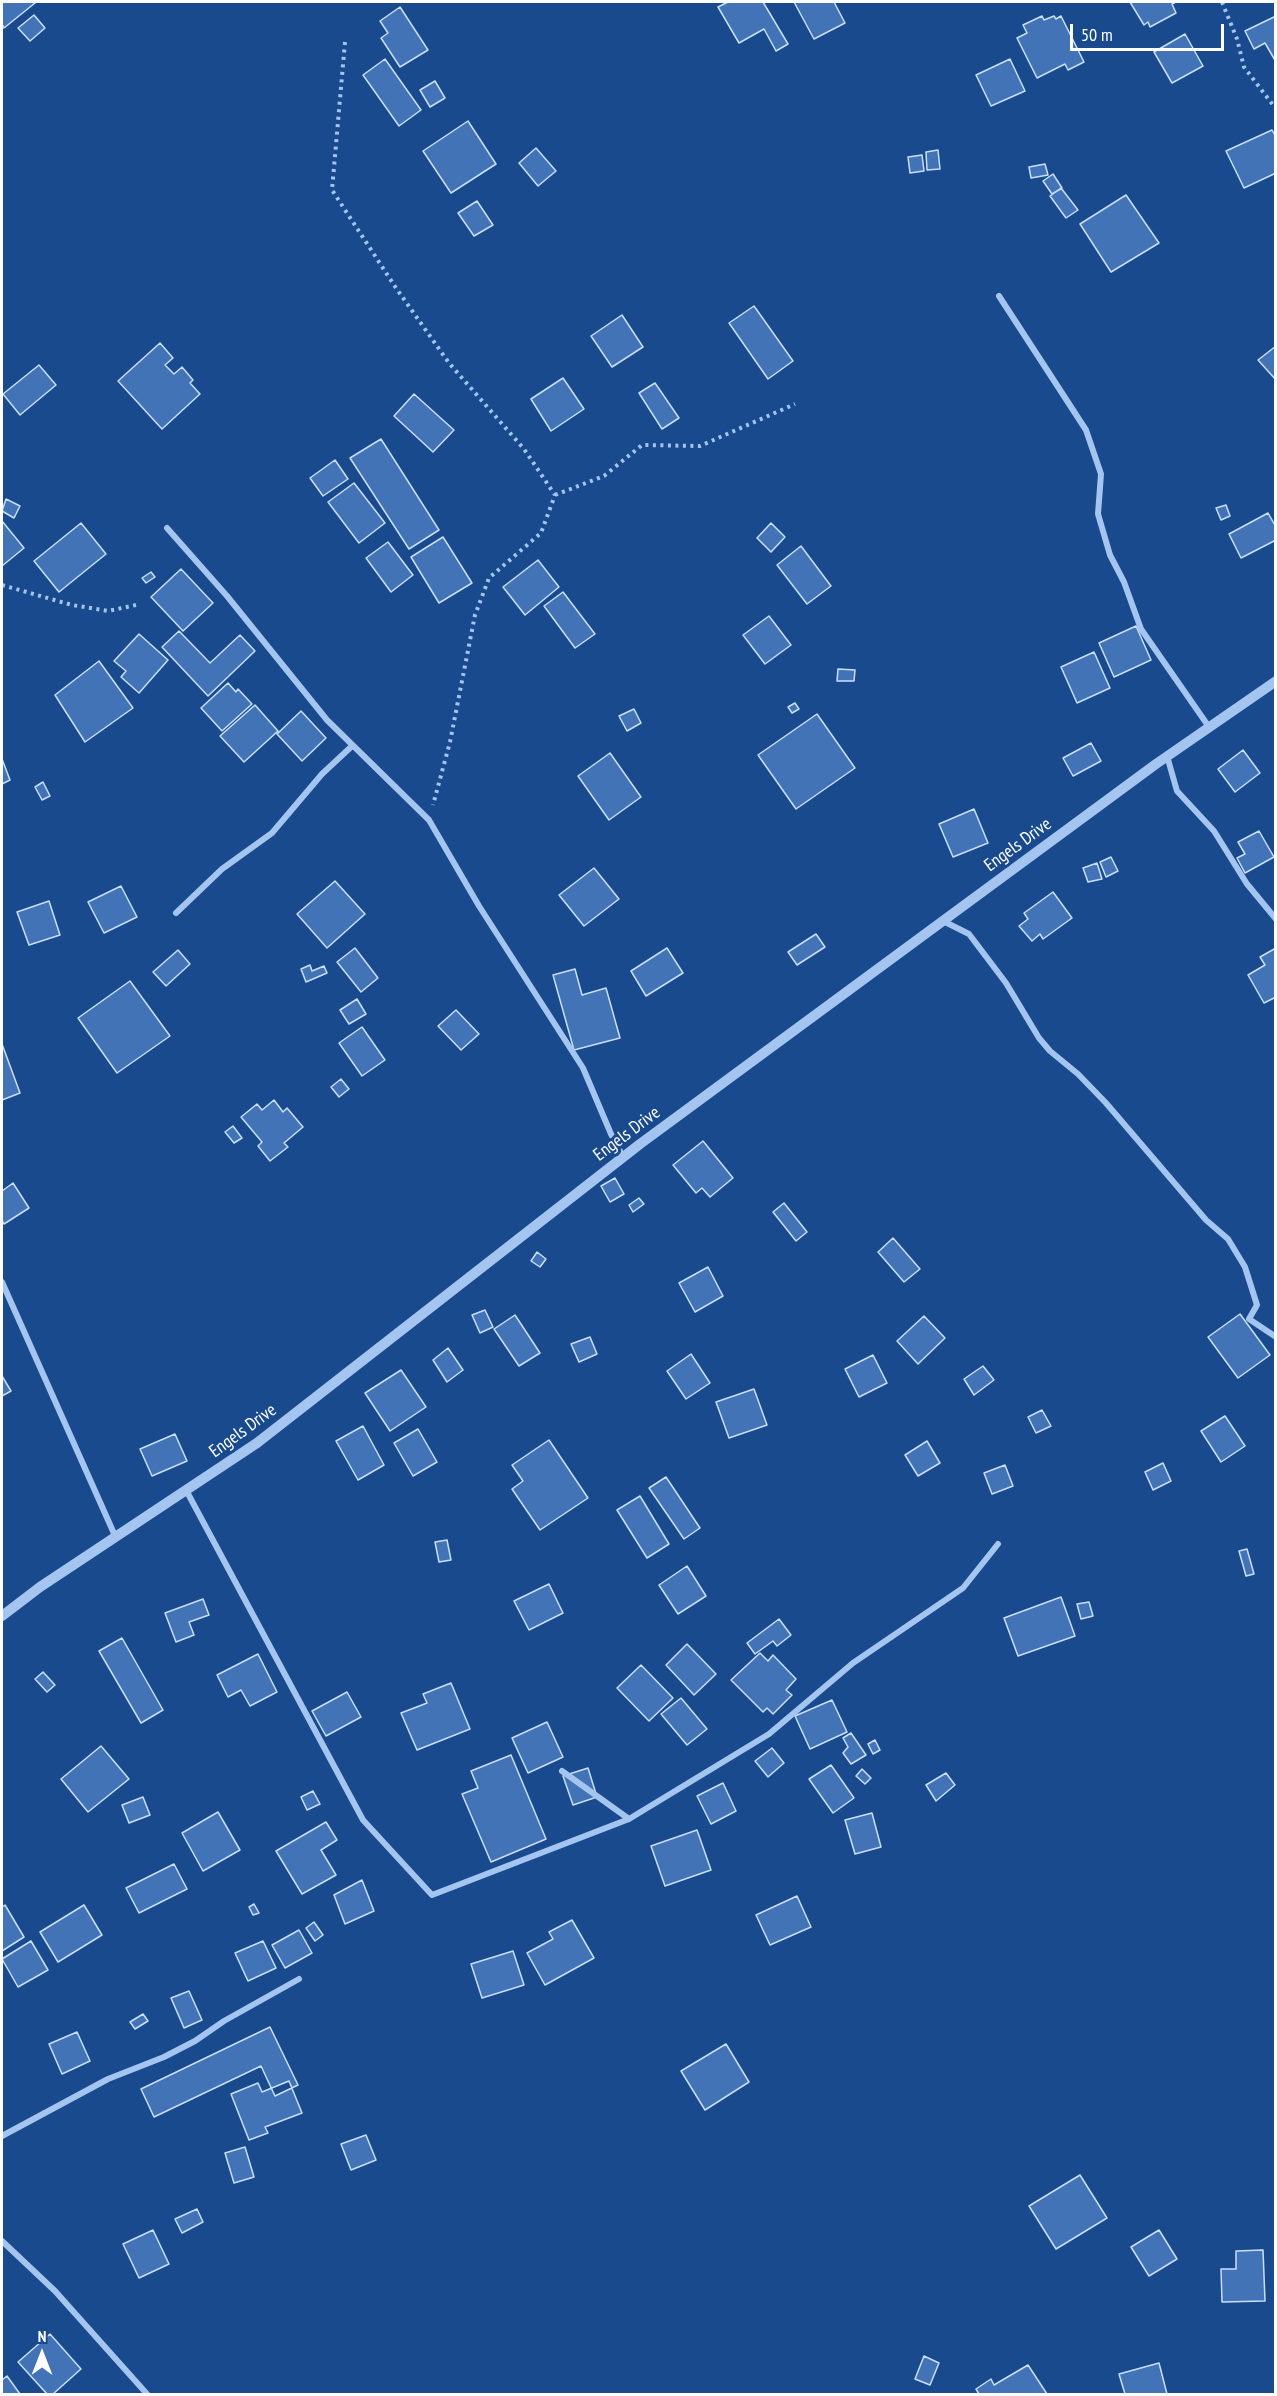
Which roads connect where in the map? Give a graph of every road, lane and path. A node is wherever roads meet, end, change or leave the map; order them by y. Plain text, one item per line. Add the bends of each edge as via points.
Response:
1 (1222, 2) edge
2 (345, 42) dead end
3 (1275, 109) edge
4 (999, 296) dead end
5 (795, 404) dead end
6 (555, 495) junction
7 (167, 528) dead end
8 (2, 585) edge
9 (136, 605) dead end
10 (1275, 681) edge
11 (1209, 727) junction
12 (352, 746) junction
13 (1167, 756) junction
14 (429, 820) junction
15 (176, 913) dead end
16 (1275, 919) edge
17 (943, 921) junction
18 (623, 1157) junction
19 (2, 1282) edge
20 (1275, 1337) edge
21 (186, 1490) junction
22 (116, 1538) junction
23 (998, 1544) dead end
24 (2, 1616) edge
25 (562, 1771) dead end
26 (629, 1819) junction
27 (299, 1979) dead end
28 (2, 2136) edge
29 (2, 2241) edge
30 (147, 2394) edge

1 - 3 path via 1244,67
2 - 6 path via 332,190 449,363 524,449
4 - 11 street via 1086,430 1101,474 1098,514 1110,555 1141,629
5 - 6 path via 700,446 642,445 604,476
6 - 14 path via 540,533 489,578 476,615 450,742
7 - 12 street
8 - 9 path via 108,611
10 - 11 street, Engels Drive
11 - 13 street, Engels Drive
12 - 14 street
12 - 15 street via 322,774 272,833 222,869
13 - 16 street via 1177,791 1214,831 1247,884
13 - 17 street, Engels Drive
14 - 18 street via 478,906 583,1068
17 - 18 street, Engels Drive
17 - 20 street via 969,934 1050,1051 1106,1103 1206,1220 1228,1239 1245,1268 1257,1305 1249,1319
18 - 21 street, Engels Drive via 257,1443
19 - 22 street
21 - 22 street, Engels Drive
21 - 26 street via 363,1821 432,1895
22 - 24 street, Engels Drive
23 - 26 street via 963,1588 853,1663 769,1734
25 - 26 street
27 - 28 street via 195,2041 108,2079
29 - 30 street via 56,2291

